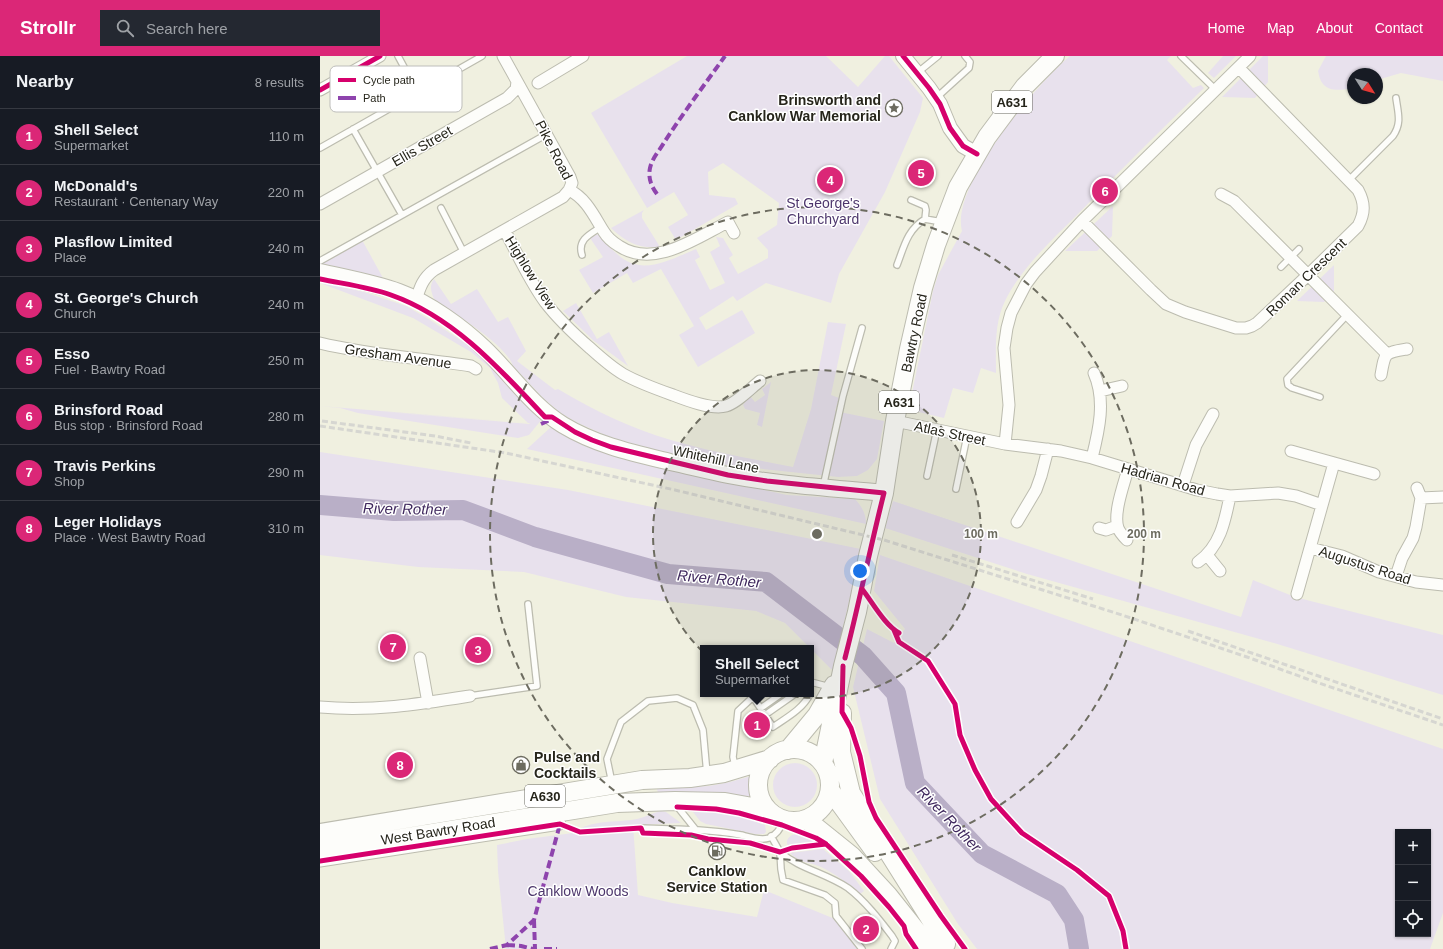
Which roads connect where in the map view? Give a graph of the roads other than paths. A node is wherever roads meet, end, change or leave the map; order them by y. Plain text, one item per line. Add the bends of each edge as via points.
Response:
1 (380, 56) edge
2 (398, 56) edge
3 (482, 56) edge
4 (503, 56) edge
5 (583, 56) edge
6 (903, 56) edge
7 (938, 56) edge
8 (965, 56) edge
9 (1055, 56) edge
10 (1181, 56) edge
11 (1250, 56) edge
12 (362, 66) edge
13 (403, 66) edge
14 (462, 68) edge
15 (1239, 68) junction
16 (917, 73) junction
17 (517, 82) junction
18 (538, 83) dead end
19 (330, 84) edge
20 (320, 90) edge
21 (1216, 90) junction
22 (936, 98) junction
23 (1396, 98) dead end
24 (384, 112) edge
25 (353, 129) junction
26 (547, 134) junction
27 (320, 148) edge
28 (977, 154) junction
29 (377, 172) junction
30 (1349, 180) junction
31 (569, 190) junction
32 (1221, 194) dead end
33 (911, 200) dead end
34 (320, 204) edge
35 (441, 208) dead end
36 (402, 215) junction
37 (925, 219) junction
38 (1082, 221) junction
39 (944, 223) junction
40 (601, 227) junction
41 (505, 231) junction
42 (734, 233) dead end
43 (1299, 249) dead end
44 (464, 253) junction
45 (582, 255) dead end
46 (1291, 258) junction
47 (320, 262) edge
48 (897, 265) dead end
49 (1281, 267) dead end
50 (320, 272) edge
51 (1308, 275) junction
52 (416, 300) junction
53 (1347, 315) junction
54 (862, 328) dead end
55 (320, 343) edge
56 (1407, 349) dead end
57 (1387, 354) junction
58 (476, 369) dead end
59 (1094, 373) dead end
60 (1381, 375) dead end
61 (760, 381) dead end
62 (1122, 386) dead end
63 (1100, 392) junction
64 (1320, 397) dead end
65 (1213, 414) dead end
66 (896, 421) junction
67 (938, 429) junction
68 (967, 436) junction
69 (1005, 444) junction
70 (1048, 449) junction
71 (1291, 451) dead end
72 (1092, 458) junction
73 (1334, 463) junction
74 (1128, 469) junction
75 (1374, 474) dead end
76 (927, 476) dead end
77 (1183, 485) junction
78 (823, 487) junction
79 (956, 489) dead end
80 (884, 494) junction
81 (1230, 496) junction
82 (1443, 496) edge
83 (1322, 505) junction
84 (1017, 522) dead end
85 (1117, 526) junction
86 (1098, 528) dead end
87 (1127, 540) dead end
88 (1310, 548) junction
89 (1207, 555) junction
90 (1198, 562) dead end
91 (1220, 572) dead end
92 (1396, 576) junction
93 (1443, 585) edge
94 (1297, 594) dead end
95 (528, 604) dead end
96 (420, 658) dead end
97 (844, 662) junction
98 (818, 684) edge
99 (470, 696) joint
100 (776, 697) edge
101 (791, 697) edge
102 (808, 697) edge
103 (428, 703) junction
104 (320, 707) edge
105 (761, 708) junction
106 (765, 715) junction
107 (788, 750) junction
108 (770, 759) junction
109 (823, 763) junction
110 (736, 770) junction
111 (707, 775) junction
112 (612, 785) junction
113 (830, 790) junction
114 (675, 801) junction
115 (617, 804) junction
116 (768, 810) junction
117 (784, 820) junction
118 (806, 820) junction
119 (560, 824) joint
120 (641, 828) dead end
121 (696, 830) junction
122 (320, 833) edge
123 (771, 836) junction
124 (320, 851) edge
125 (780, 852) junction
126 (320, 861) edge
127 (942, 947) edge
128 (862, 949) edge
129 (891, 949) edge

1 - 12 street
2 - 13 lane
3 - 14 lane
4 - 17 street, Pike Road
5 - 18 street
6 - 16 street
7 - 16 lane
8 - 22 lane via 970,62 969,68
9 - 28 main road, Bawtry Road / A631 via 1014,100
10 - 21 lane
11 - 15 street
15 - 21 street
15 - 30 street, Roman Crescent
16 - 22 street
17 - 26 street, Pike Road
17 - 29 street, Ellis Street via 516,89 507,98
19 - 20 street
21 - 38 street
22 - 28 street via 950,128 963,146
23 - 30 lane via 1398,129
24 - 25 lane
25 - 27 lane
25 - 29 lane
26 - 31 street, Pike Road via 570,177 572,183
26 - 36 lane
28 - 39 main road, Bawtry Road / A631 via 958,187
29 - 34 street, Ellis Street
29 - 36 lane
30 - 51 street, Roman Crescent via 1362,198 1362,217 1358,226
31 - 40 street, Pike Road via 582,198
31 - 41 street via 563,197
32 - 46 street via 1234,201
33 - 37 lane via 925,206
35 - 44 lane
36 - 47 lane
37 - 39 lane
37 - 48 lane via 910,232
38 - 51 street, Roman Crescent via 1166,304 1236,328 1246,328 1257,323
38 - 69 street via 1035,272 1011,313 1004,348 1009,404
39 - 66 main road, Bawtry Road / A631 via 923,288
40 - 42 street, Pike Road via 606,235 624,249 645,254 671,250 728,222
40 - 45 lane via 585,238 580,250
41 - 44 street
41 - 61 street, Highlow View via 536,288 573,333 609,364 637,382 679,398 720,407 734,402
43 - 46 lane
44 - 52 street via 426,276 420,285
46 - 49 lane
46 - 51 street
50 - 52 main road, Whitehill Lane via 379,286
51 - 53 street
52 - 78 main road, Whitehill Lane via 440,314 484,348 552,418 592,440 632,453 728,475
53 - 57 street
53 - 64 lane via 1287,379 1288,385 1292,388
54 - 78 lane via 843,396
55 - 58 street, Gresham Avenue via 360,351 430,359
56 - 57 street
57 - 60 street
59 - 63 street
62 - 63 street
63 - 72 street via 1099,431
65 - 77 street via 1196,445
66 - 67 street, Atlas Street
66 - 80 main road, Bawtry Road / A631
67 - 68 street, Atlas Street
67 - 76 lane
68 - 69 street, Atlas Street
68 - 79 lane
69 - 70 street, Hadrian Road
70 - 72 street, Hadrian Road
70 - 84 street via 1036,490
71 - 73 street
72 - 74 street, Hadrian Road
73 - 75 street
73 - 83 street
74 - 77 street, Hadrian Road
74 - 85 street via 1119,504
77 - 81 street, Hadrian Road
78 - 80 main road, Whitehill Lane
80 - 97 main road, Bawtry Road / A631
81 - 83 street, Hadrian Road via 1278,493
81 - 89 street via 1222,530
82 - 92 street via 1419,493 1413,538
83 - 88 street
85 - 86 street via 1106,530
85 - 87 street
88 - 92 street, Augustus Road via 1342,556 1379,572
88 - 94 street
89 - 90 street
89 - 91 street
92 - 93 street, Augustus Road via 1416,582
95 - 99 lane via 536,686
96 - 103 street
97 - 98 main road, Bawtry Road / A631
97 - 109 main road, Bawtry Road
97 - 127 main road via 841,752 851,793
98 - 107 main road, Bawtry Road / A631 via 817,715
99 - 103 street
100 - 105 lane
101 - 106 lane
102 - 106 lane via 773,727
103 - 104 street via 386,708
105 - 106 lane
105 - 110 lane via 753,697 738,711 733,757
107 - 108 main road, A630
107 - 109 main road via 810,753
108 - 110 main road, West Bawtry Road / A630
108 - 116 main road via 760,774 758,786 761,800
109 - 113 main road via 829,774
110 - 111 main road, West Bawtry Road / A630
111 - 112 main road, West Bawtry Road / A630
111 - 112 lane via 703,730 693,705 677,698 648,701 621,722 607,759
112 - 122 main road, West Bawtry Road / A630
113 - 118 main road via 823,808
113 - 127 main road
114 - 115 main road, West Bawtry Road / A630
114 - 116 main road, West Bawtry Road / A630 via 725,802
114 - 121 lane
115 - 119 main road via 578,821
115 - 124 main road, West Bawtry Road / A630
116 - 117 main road, A630
117 - 118 main road
117 - 123 lane via 779,831
118 - 127 main road via 852,856
119 - 126 street, West Bawtry Road
120 - 121 lane
121 - 123 lane via 759,838
123 - 125 lane
125 - 128 lane via 783,880 825,895 835,903 836,916
125 - 129 lane via 856,895 892,936 895,941

